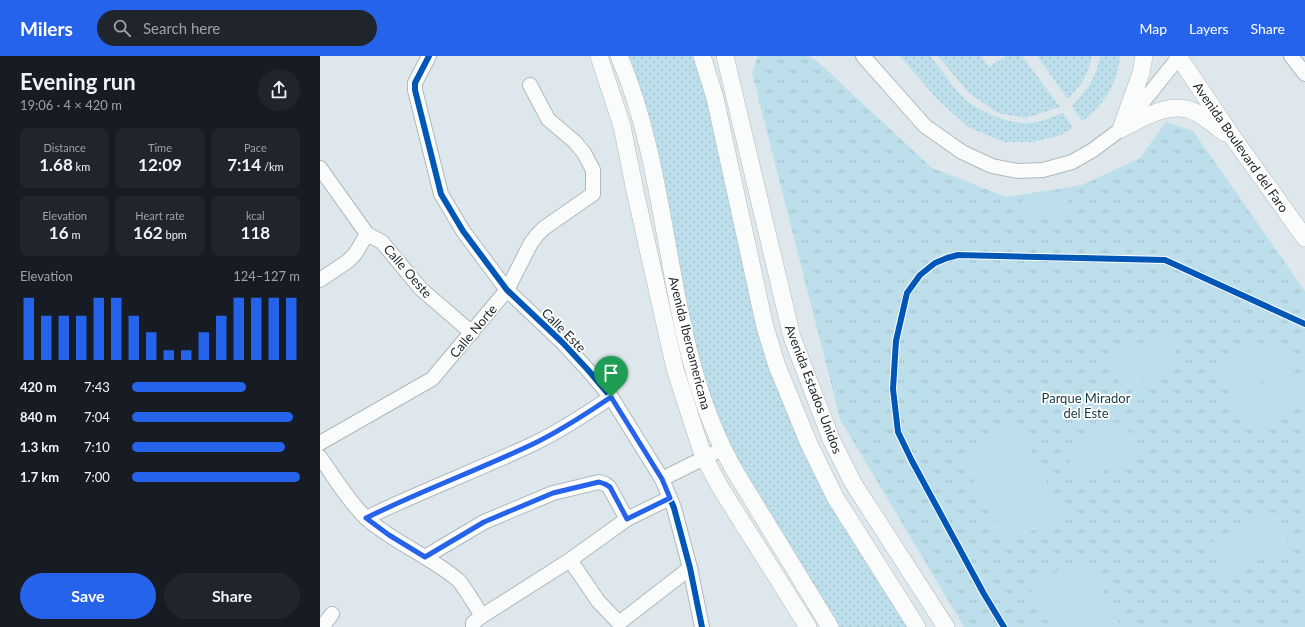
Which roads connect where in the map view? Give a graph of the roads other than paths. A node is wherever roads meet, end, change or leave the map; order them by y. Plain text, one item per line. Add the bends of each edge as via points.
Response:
1 (429, 56) edge
2 (599, 56) edge
3 (619, 56) edge
4 (702, 56) edge
5 (725, 56) edge
6 (863, 56) edge
7 (1144, 56) edge
8 (1178, 56) edge
9 (1291, 56) edge
10 (1305, 74) edge
11 (530, 86) dead end
12 (1121, 128) junction
13 (1234, 139) junction
14 (320, 168) edge
15 (367, 234) junction
16 (1305, 238) edge
17 (320, 280) edge
18 (507, 290) junction
19 (472, 333) junction
20 (611, 397) junction
21 (320, 443) edge
22 (722, 449) junction
23 (320, 457) edge
24 (704, 457) junction
25 (662, 479) junction
26 (670, 498) junction
27 (366, 518) junction
28 (627, 519) junction
29 (425, 557) junction
30 (570, 560) junction
31 (690, 568) junction
32 (332, 614) dead end
33 (477, 622) edge
34 (322, 627) edge
35 (702, 627) edge
36 (808, 627) edge
37 (830, 627) edge
38 (917, 627) edge
39 (946, 627) edge

1 - 18 street, Calle Este via 415,83 415,90 441,194 463,231
2 - 24 street, Avenida Iberoamericana via 622,126 675,369
3 - 22 street, Avenida Iberoamericana via 635,95 646,136 680,316 706,410
4 - 38 street, Avenida Estados Unidos via 715,98 777,366 809,444 835,497
5 - 39 street, Avenida Estados Unidos via 792,337 831,439 853,483
6 - 12 street via 925,126 962,152 992,166 1017,171 1044,170 1072,162 1093,150
7 - 12 street via 1141,73
8 - 12 street
8 - 13 street, Avenida Boulevard del Faro
9 - 10 street
11 - 18 street, Calle Norte via 548,119 584,153 593,168 594,189 593,194 537,235
12 - 13 street via 1163,110 1180,108 1196,113
13 - 16 street, Avenida Boulevard del Faro
14 - 15 street, Calle Oeste
15 - 17 street via 348,261
15 - 19 street, Calle Oeste via 382,242 421,289
18 - 19 street, Calle Norte
18 - 20 street, Calle Este via 563,343
19 - 21 street, Calle Norte via 427,382
20 - 25 street, Calle Este
20 - 27 street via 534,443
22 - 24 street
22 - 37 street, Avenida Iberoamericana
23 - 27 street
24 - 25 street
24 - 36 street, Avenida Iberoamericana via 720,487
25 - 26 street, Calle Este
26 - 28 street
26 - 31 street, Calle Este
27 - 29 street
28 - 29 street via 610,487 599,482 553,493 484,522
28 - 30 street
29 - 33 street via 459,582
30 - 31 street via 598,601 619,623
30 - 33 street
31 - 35 street, Calle Este
32 - 34 street

